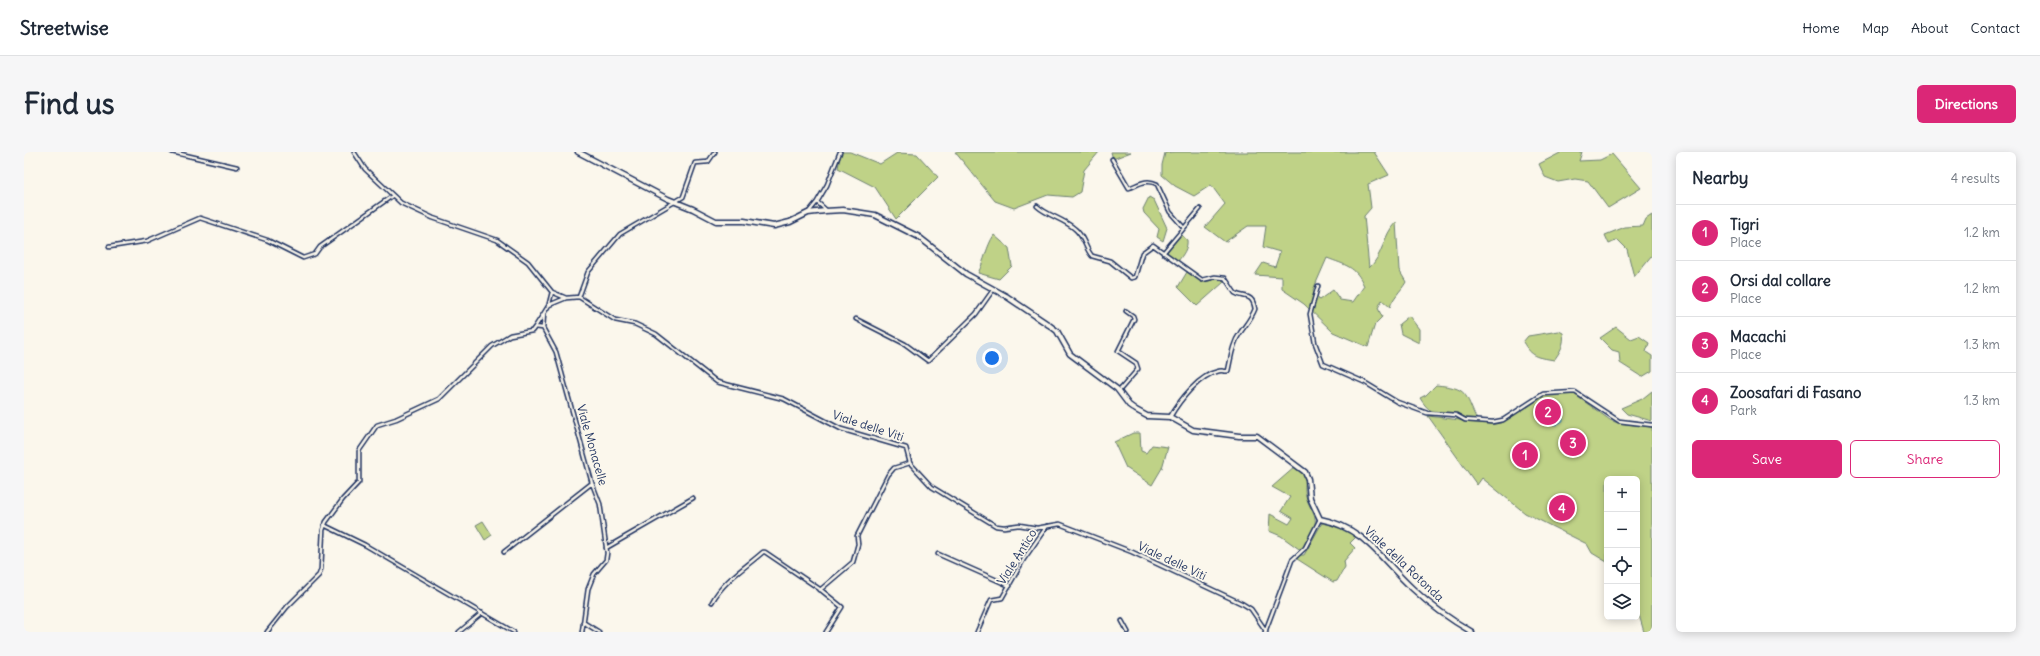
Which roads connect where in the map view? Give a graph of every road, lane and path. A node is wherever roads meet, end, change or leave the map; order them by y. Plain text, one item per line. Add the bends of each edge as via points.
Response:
1 (172, 152) edge
2 (354, 152) edge
3 (578, 152) edge
4 (715, 152) edge
5 (840, 152) edge
6 (1112, 159) dead end
7 (237, 167) dead end
8 (392, 196) junction
9 (674, 202) junction
10 (817, 202) junction
11 (1037, 206) dead end
12 (1200, 209) dead end
13 (826, 211) junction
14 (808, 213) junction
15 (1184, 228) junction
16 (109, 247) dead end
17 (1163, 253) junction
18 (1318, 286) dead end
19 (994, 290) junction
20 (552, 292) junction
21 (579, 297) junction
22 (566, 298) junction
23 (549, 305) junction
24 (1126, 311) dead end
25 (544, 313) junction
26 (856, 319) dead end
27 (535, 327) junction
28 (543, 328) junction
29 (1119, 392) junction
30 (1170, 417) junction
31 (1652, 425) edge
32 (910, 463) junction
33 (592, 484) junction
34 (694, 498) dead end
35 (1320, 519) junction
36 (324, 525) junction
37 (1047, 526) junction
38 (606, 548) junction
39 (504, 552) dead end
40 (938, 554) dead end
41 (1010, 586) junction
42 (820, 590) junction
43 (712, 602) dead end
44 (482, 613) junction
45 (1122, 621) dead end
46 (583, 622) junction
47 (268, 632) edge
48 (460, 632) edge
49 (514, 632) edge
50 (582, 632) edge
51 (599, 632) edge
52 (826, 632) edge
53 (977, 632) edge
54 (1128, 632) edge
55 (1265, 632) edge
56 (1472, 632) edge

1 - 7 street
2 - 8 street via 364,169
3 - 9 street
4 - 9 street via 708,162 695,163 683,197
5 - 10 street via 834,170
6 - 15 street via 1129,188 1136,183 1153,181 1157,184 1170,212
8 - 16 street via 320,247 315,254 303,258 267,240 200,218 147,241
8 - 20 street via 433,218 497,240 524,259
9 - 14 street via 716,221 744,221 774,226 783,225
9 - 21 street via 620,234 588,272
10 - 13 street
10 - 14 street
11 - 17 street via 1074,228 1092,256 1110,261 1130,278 1135,277 1142,253 1153,245 1157,245
12 - 15 street
13 - 14 street
13 - 19 street via 843,210 875,215 919,237 966,274
15 - 17 street
17 - 30 street via 1202,280 1225,278 1237,295 1248,296 1255,309 1235,341 1228,371 1218,371 1194,385
18 - 31 street via 1310,314 1315,343 1323,364 1364,382 1409,407 1427,414 1493,422 1503,420 1543,394 1575,392 1619,422
19 - 26 street via 976,314 928,361 905,344
19 - 29 street via 1057,331 1070,354
20 - 22 street
20 - 23 street
21 - 22 street
21 - 32 street, Viale delle Viti via 615,320 635,324 656,334 717,382 784,399 841,429 902,446 907,450
22 - 23 street
23 - 25 street
24 - 29 street via 1134,319 1118,352 1136,363 1138,369
25 - 27 street
25 - 28 street
27 - 28 street
27 - 36 street via 532,331 510,335 492,346 439,399 377,425 359,451 359,482
28 - 33 street, Viale Monacelle via 556,352
29 - 30 street via 1129,405 1147,416
30 - 35 street via 1193,430 1257,436 1305,472 1310,498
32 - 37 street, Viale delle Viti via 932,487 996,526
32 - 42 street via 894,468 888,475 857,536 855,557
33 - 38 street, Viale Monacelle via 600,504
33 - 39 street
34 - 38 street
35 - 55 street via 1305,548 1292,560
35 - 56 street, Viale della Rotonda via 1339,523 1361,536 1413,589
36 - 44 street via 365,545
36 - 47 street via 321,572 287,607
37 - 41 street, Viale Antico via 1024,559
37 - 55 street, Viale delle Viti via 1060,524 1085,533 1243,604 1251,609
38 - 46 street, Viale Monacelle via 606,560 594,574 588,589
40 - 41 street
41 - 53 street, Viale Antico via 1002,598 991,600
42 - 43 street via 762,552 718,590
42 - 52 street via 842,608
44 - 48 street
44 - 49 street
45 - 54 street
46 - 50 street, Viale Monacelle
46 - 51 street

